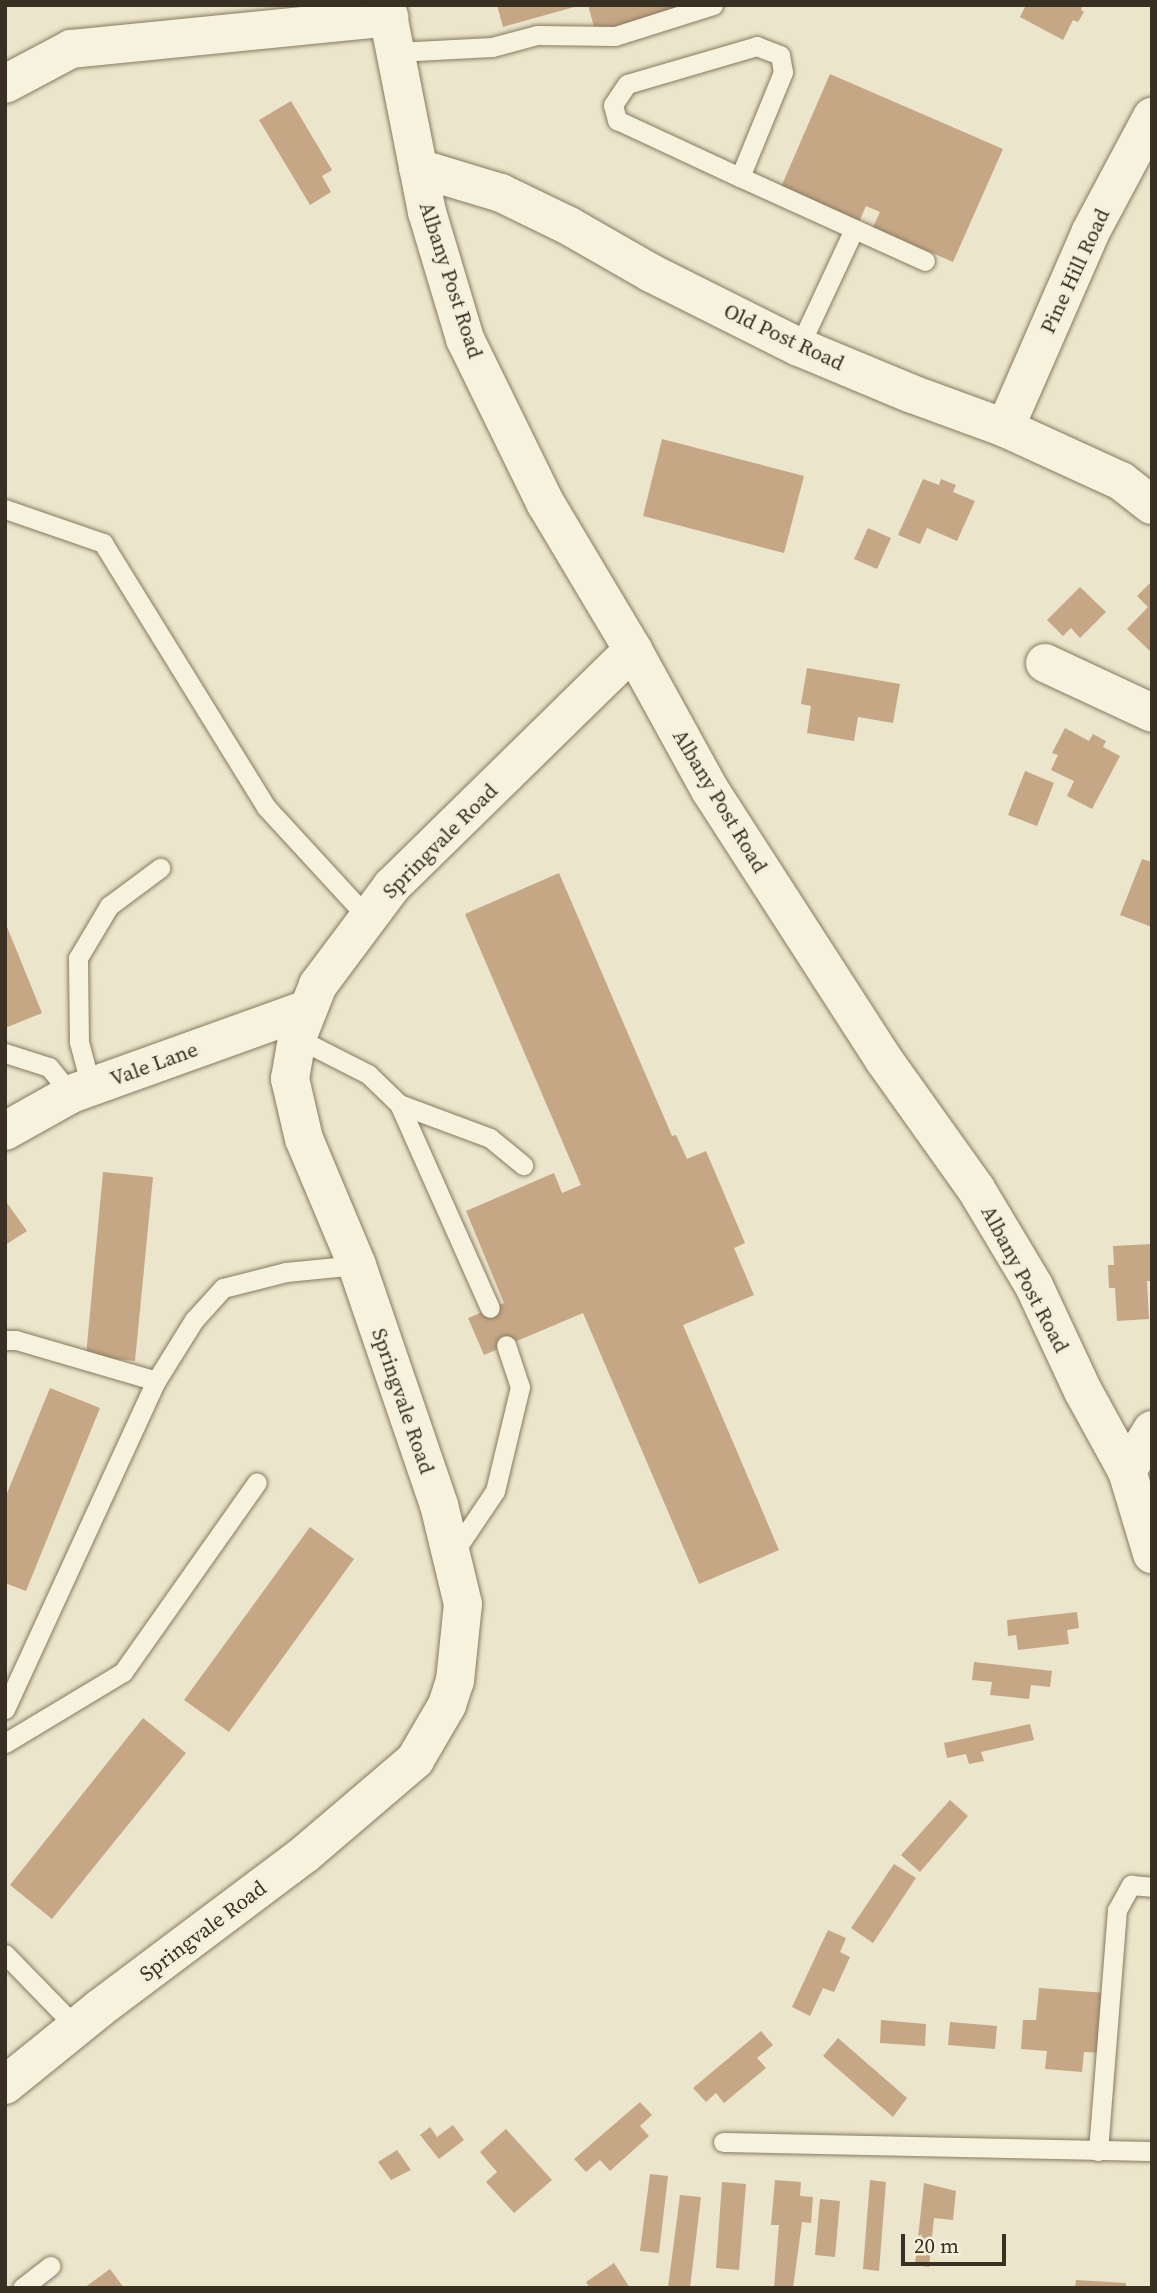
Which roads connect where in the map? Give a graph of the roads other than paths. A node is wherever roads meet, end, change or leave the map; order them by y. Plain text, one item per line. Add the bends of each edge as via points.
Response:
1 (713, 5) edge
2 (390, 25) edge
3 (5, 83) edge
4 (1152, 117) edge
5 (418, 167) junction
6 (740, 177) junction
7 (854, 229) junction
8 (925, 261) dead end
9 (799, 347) junction
10 (1005, 428) junction
11 (1152, 505) edge
12 (5, 509) edge
13 (633, 650) junction
14 (1045, 663) dead end
15 (1152, 713) edge
16 (160, 868) dead end
17 (368, 918) junction
18 (302, 1024) junction
19 (5, 1053) edge
20 (81, 1091) junction
21 (399, 1104) junction
22 (5, 1131) edge
23 (523, 1165) dead end
24 (357, 1265) junction
25 (490, 1308) dead end
26 (5, 1340) edge
27 (506, 1345) dead end
28 (156, 1381) junction
29 (1152, 1430) edge
30 (1127, 1471) junction
31 (257, 1482) dead end
32 (1152, 1554) edge
33 (451, 1556) junction
34 (5, 1709) edge
35 (5, 1743) edge
36 (1152, 1887) edge
37 (5, 1954) edge
38 (76, 2027) junction
39 (5, 2085) edge
40 (723, 2142) dead end
41 (1098, 2151) junction
42 (1152, 2151) edge
43 (50, 2266) dead end
44 (22, 2288) edge

1 - 2 lane via 615,36 549,34 492,47
2 - 3 street via 71,49
2 - 5 street, Albany Post Road
4 - 10 street, Pine Hill Road via 1090,233
5 - 9 street, Old Post Road via 501,193
5 - 13 street, Albany Post Road via 466,339 546,504
6 - 6 lane via 617,120 613,105 627,84 757,46 780,55 783,72
6 - 7 lane
7 - 8 lane
7 - 9 lane
9 - 10 street, Old Post Road
10 - 11 street, Old Post Road via 1121,481
12 - 17 lane via 103,543 266,807
13 - 17 street, Springvale Road via 393,886
13 - 30 street, Albany Post Road via 710,790 774,891 884,1060 976,1189 1034,1286
14 - 15 street
16 - 20 lane via 109,906 78,958
17 - 18 street, Springvale Road via 318,985
18 - 20 street, Vale Lane
18 - 21 lane
18 - 24 street, Springvale Road via 290,1079 304,1139
19 - 20 lane via 49,1067
20 - 22 street, Vale Lane
21 - 23 lane via 490,1138
21 - 25 lane
24 - 28 lane via 286,1272 223,1288 194,1320
24 - 33 street, Springvale Road via 439,1505
26 - 28 lane
27 - 33 lane via 520,1387 495,1491
28 - 34 lane
29 - 30 street
30 - 32 street, Albany Post Road
31 - 35 lane via 124,1672
33 - 38 street, Springvale Road via 463,1604 455,1681 447,1705 415,1760 305,1854
36 - 41 lane via 1130,1885 1116,1910
37 - 38 lane
38 - 39 street, Springvale Road
40 - 41 lane
41 - 42 lane
43 - 44 lane

